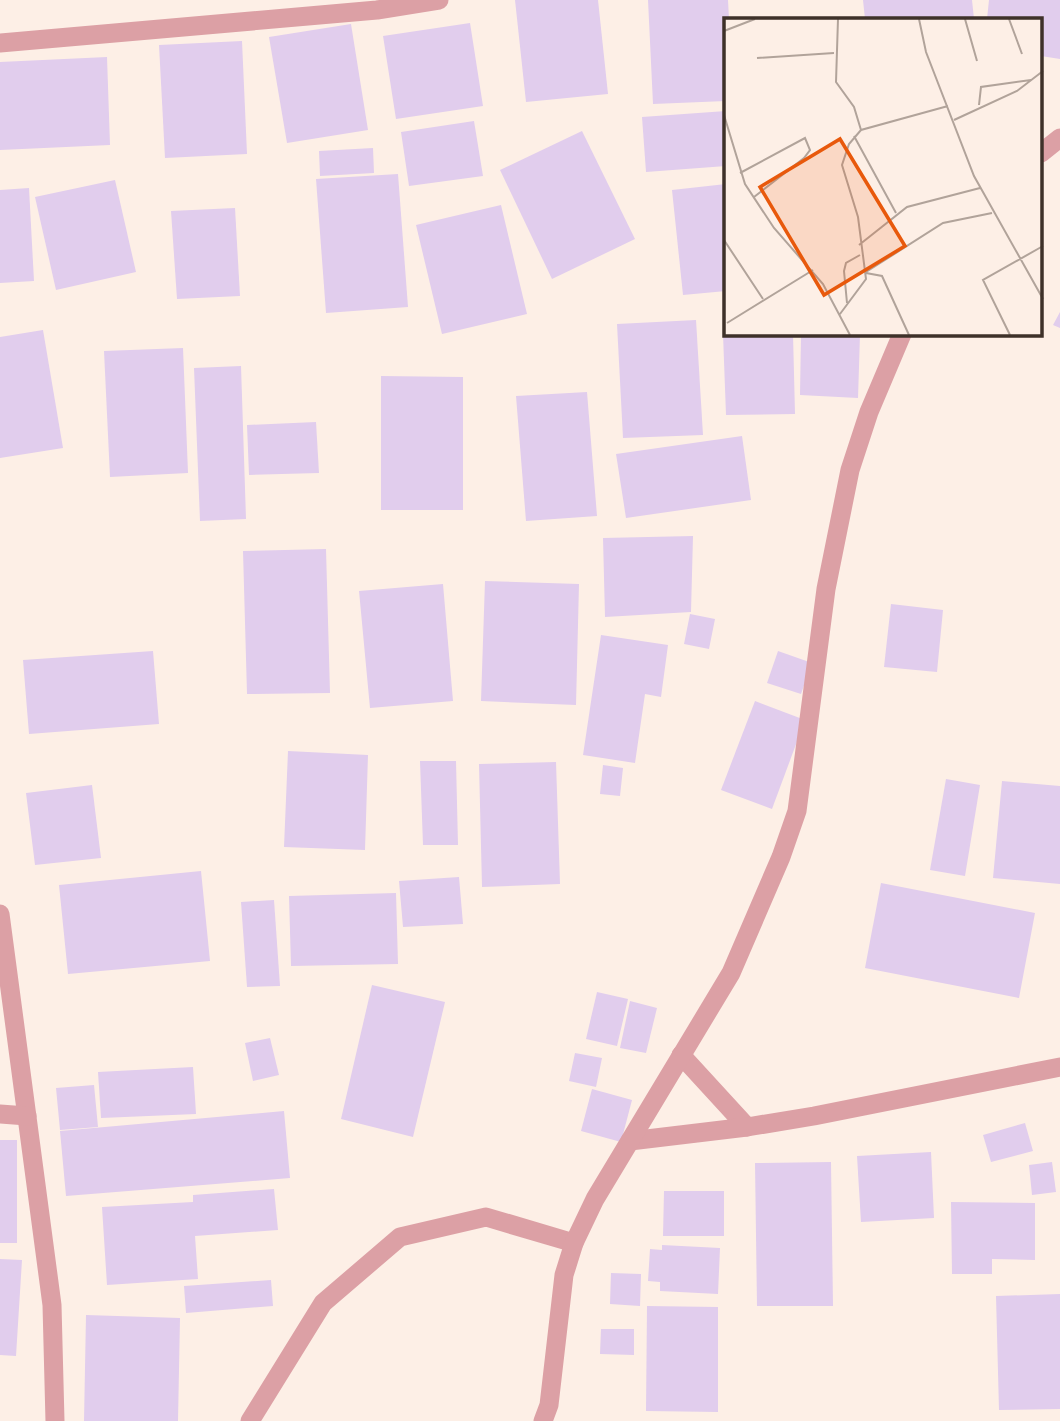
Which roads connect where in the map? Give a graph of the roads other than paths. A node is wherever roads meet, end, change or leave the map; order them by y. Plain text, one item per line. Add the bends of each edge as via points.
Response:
1 (439, 0) edge
2 (0, 43) edge
3 (1060, 138) edge
4 (1042, 152) edge
5 (901, 336) edge
6 (0, 914) edge
7 (681, 1055) junction
8 (1060, 1067) edge
9 (0, 1114) edge
10 (27, 1116) junction
11 (747, 1127) junction
12 (630, 1141) junction
13 (574, 1243) junction
14 (55, 1421) edge
15 (250, 1421) edge
16 (543, 1421) edge

1 - 2 street via 377,10
3 - 4 street
5 - 7 street via 850,470 826,589 797,811 731,973
6 - 10 street
7 - 11 street
7 - 12 street
8 - 11 street
9 - 10 street
10 - 14 street via 52,1306
11 - 12 street
12 - 13 street
13 - 15 street via 486,1217 400,1237 323,1303
13 - 16 street via 564,1275 549,1405

